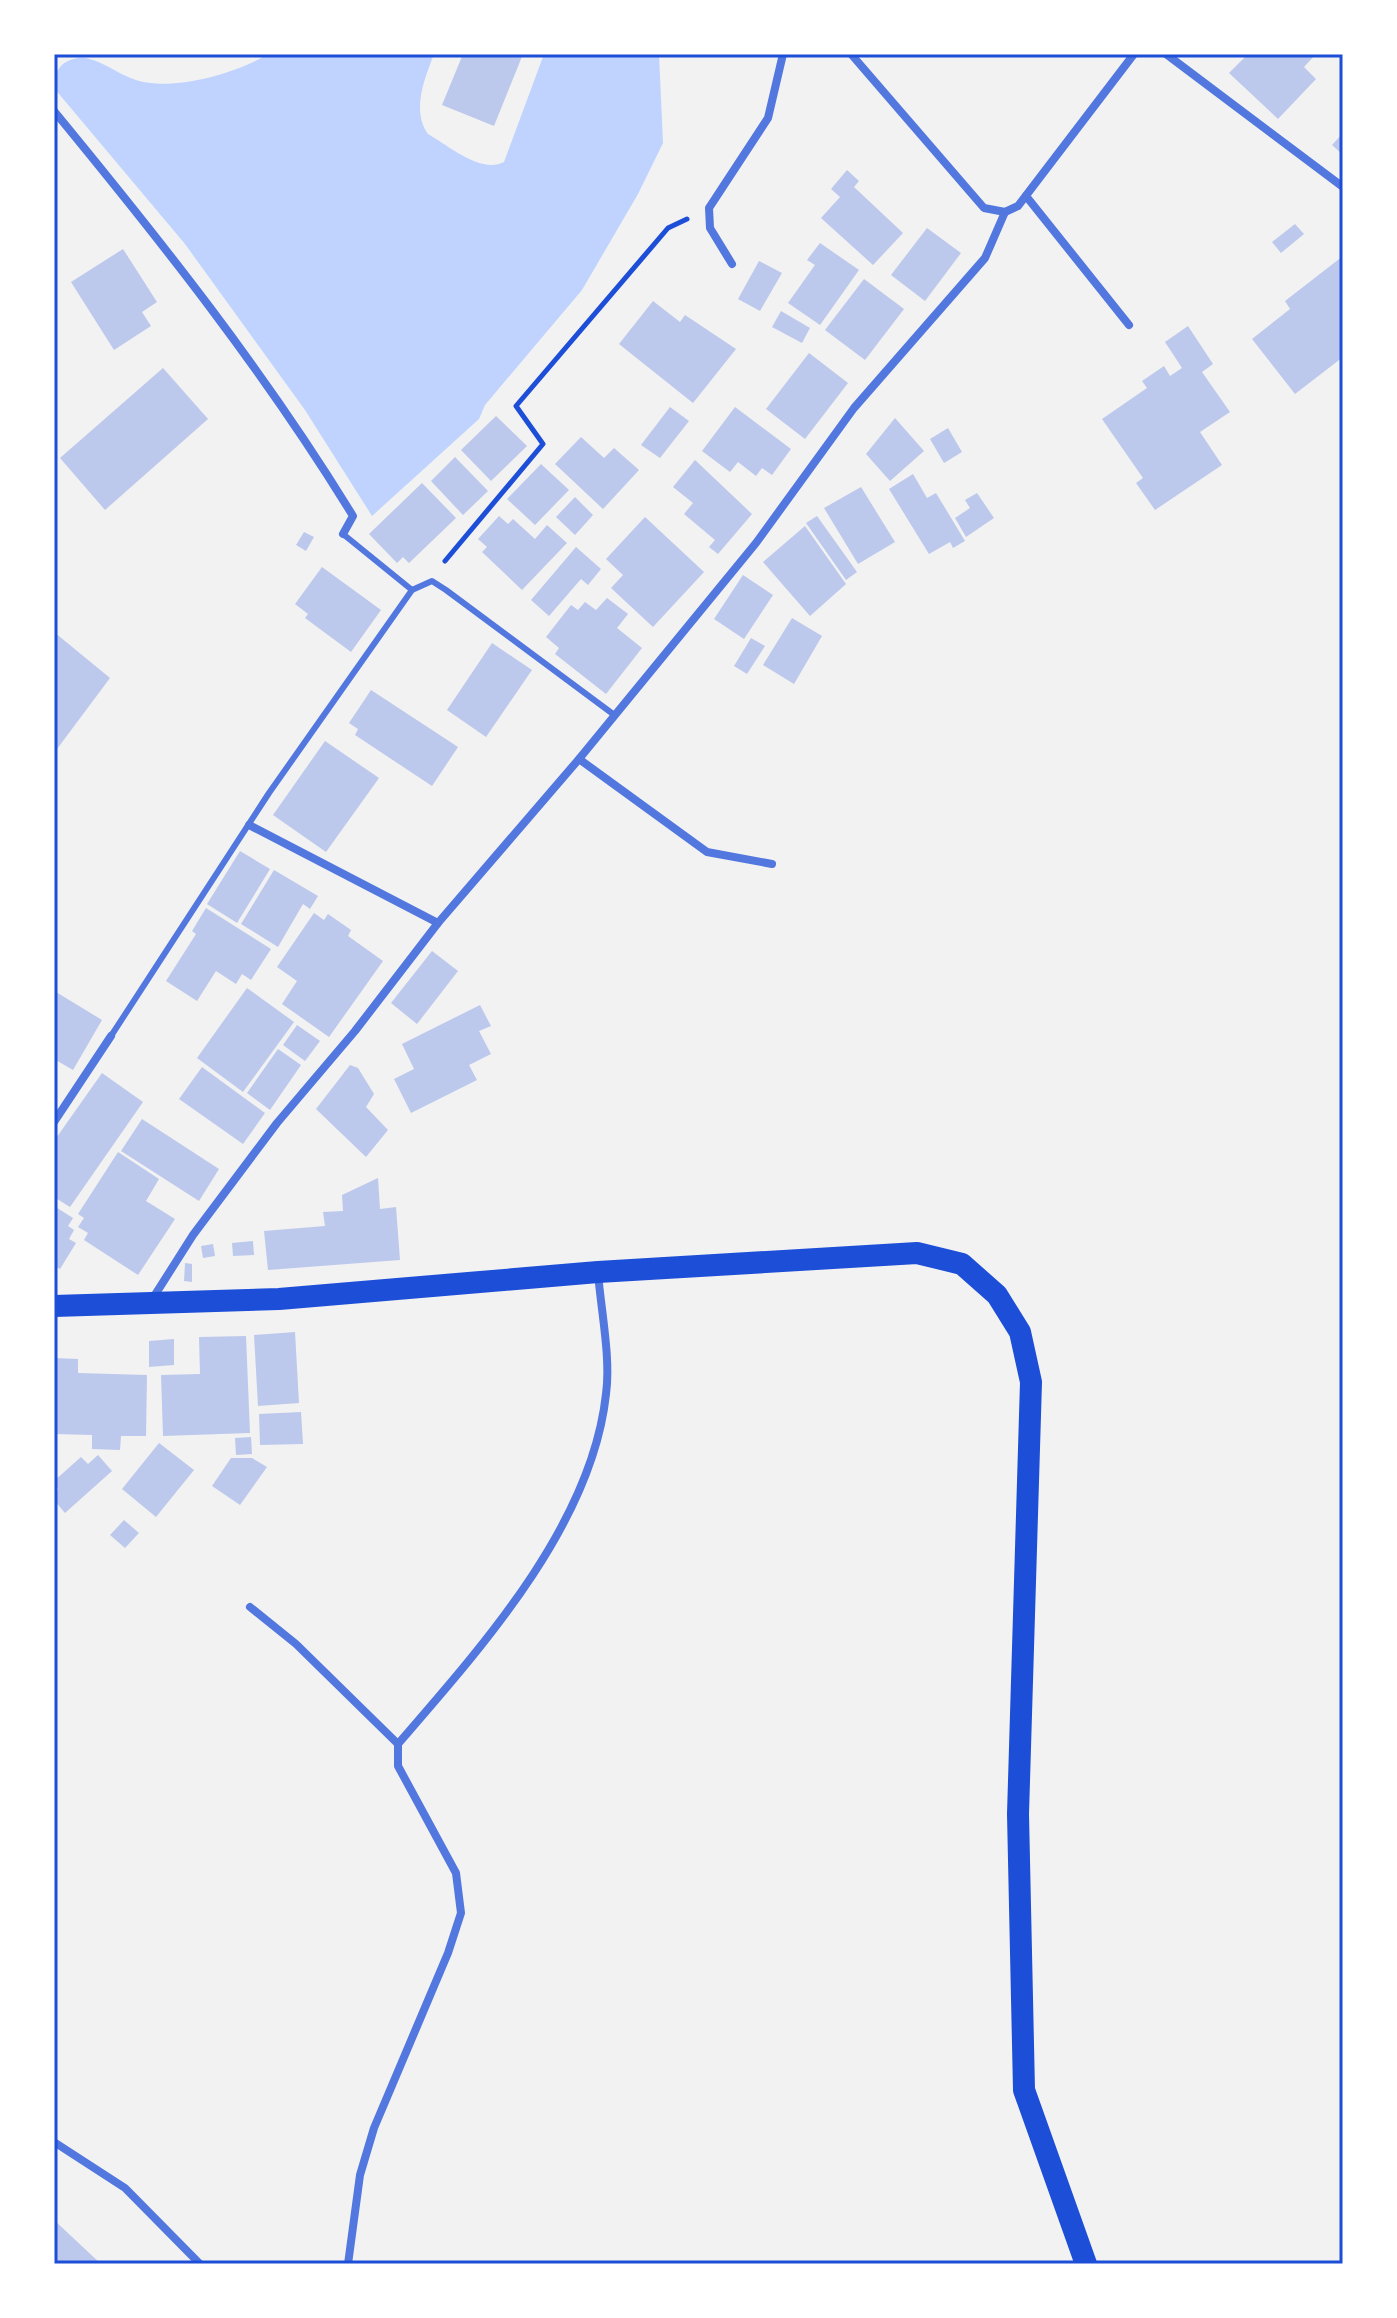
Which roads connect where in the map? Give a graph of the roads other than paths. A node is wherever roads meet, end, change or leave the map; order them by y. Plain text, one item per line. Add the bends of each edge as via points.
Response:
1 (783, 54) edge
2 (851, 54) edge
3 (1134, 54) edge
4 (1166, 54) edge
5 (54, 111) edge
6 (1343, 187) edge
7 (1026, 196) junction
8 (1005, 212) junction
9 (732, 264) dead end
10 (1129, 325) dead end
11 (343, 534) joint
12 (412, 590) junction
13 (613, 714) junction
14 (579, 759) junction
15 (249, 825) junction
16 (772, 864) dead end
17 (438, 923) junction
18 (111, 1036) joint
19 (54, 1122) edge
20 (598, 1272) junction
21 (150, 1304) junction
22 (54, 1306) edge
23 (250, 1607) dead end
24 (398, 1744) junction
25 (54, 2142) edge
26 (200, 2264) edge
27 (348, 2264) edge
28 (1086, 2264) edge

1 - 9 street via 768,118 709,208 710,228
2 - 8 street via 984,208
3 - 7 street
4 - 6 street
5 - 11 street via 155,233 302,432 353,516
7 - 8 street
7 - 10 street
8 - 13 street via 985,258 854,408 756,543
11 - 12 lane
12 - 13 lane via 432,581
12 - 15 lane
13 - 14 street
14 - 16 street via 707,852
14 - 17 street
15 - 17 street
15 - 18 lane
17 - 21 street via 277,1123 193,1235
18 - 19 street
20 - 21 highway via 279,1299
20 - 24 street via 607,1392 595,1453 547,1555
20 - 28 highway via 917,1253 962,1264 997,1295 1020,1332 1031,1382 1018,1814 1024,2090
21 - 22 highway
23 - 24 street via 296,1644
24 - 27 street via 398,1766 456,1873 461,1913 374,2128 360,2175
25 - 26 street via 125,2188

